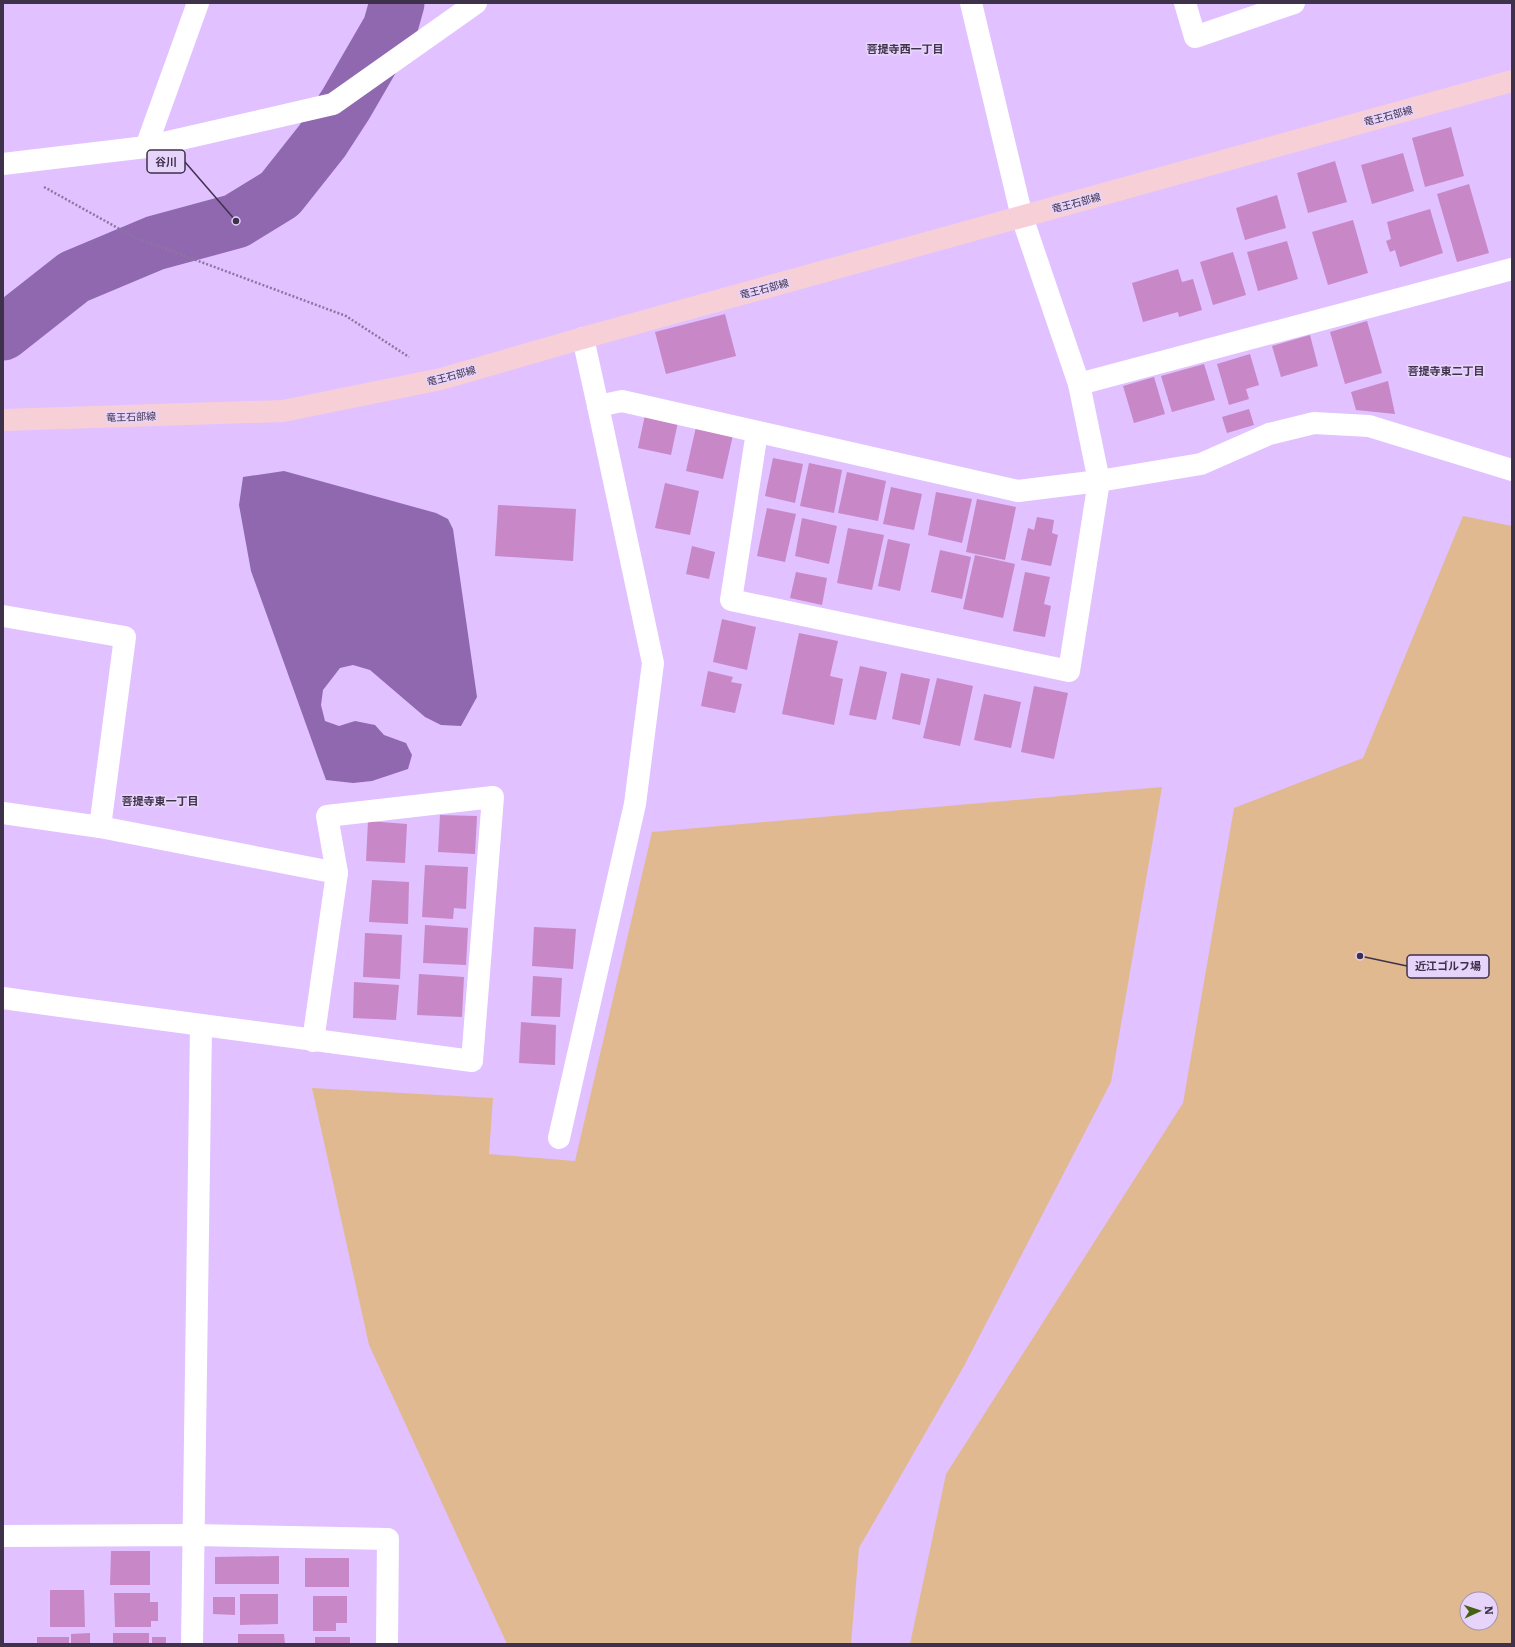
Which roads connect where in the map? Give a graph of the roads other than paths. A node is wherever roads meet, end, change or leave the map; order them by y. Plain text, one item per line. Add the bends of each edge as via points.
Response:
1 (198, 3) edge
2 (476, 3) edge
3 (971, 3) edge
4 (1185, 3) edge
5 (1294, 3) edge
6 (1512, 81) edge
7 (146, 146) junction
8 (3, 164) edge
9 (1022, 217) junction
10 (1512, 269) edge
11 (583, 338) junction
12 (1079, 384) junction
13 (598, 406) junction
14 (3, 420) edge
15 (757, 432) junction
16 (1512, 470) edge
17 (1099, 481) junction
18 (3, 616) edge
19 (3, 813) edge
20 (100, 827) junction
21 (337, 873) junction
22 (3, 998) edge
23 (201, 1026) junction
24 (313, 1041) junction
25 (559, 1138) dead end
26 (194, 1535) junction
27 (3, 1536) edge
28 (192, 1644) edge
29 (387, 1644) edge

1 - 7 street
2 - 7 street via 333,104
3 - 9 street
4 - 5 street via 1195,37
6 - 9 main road, 竜王石部線
7 - 8 street
9 - 11 main road, 竜王石部線
9 - 12 street
10 - 12 street
11 - 13 street
11 - 14 main road, 竜王石部線 via 441,378 283,411
12 - 17 street
13 - 15 street via 622,401
13 - 25 street via 653,663 635,804
15 - 17 street via 1018,491
15 - 17 street via 731,600 1069,671
16 - 17 street via 1369,426 1314,423 1269,434 1201,464
18 - 20 street via 125,637
19 - 20 street
20 - 21 street
21 - 24 street
21 - 24 street via 327,816 493,797 472,1061
22 - 23 street
23 - 24 street
23 - 26 street
26 - 27 street
26 - 28 street
26 - 29 street via 388,1539

